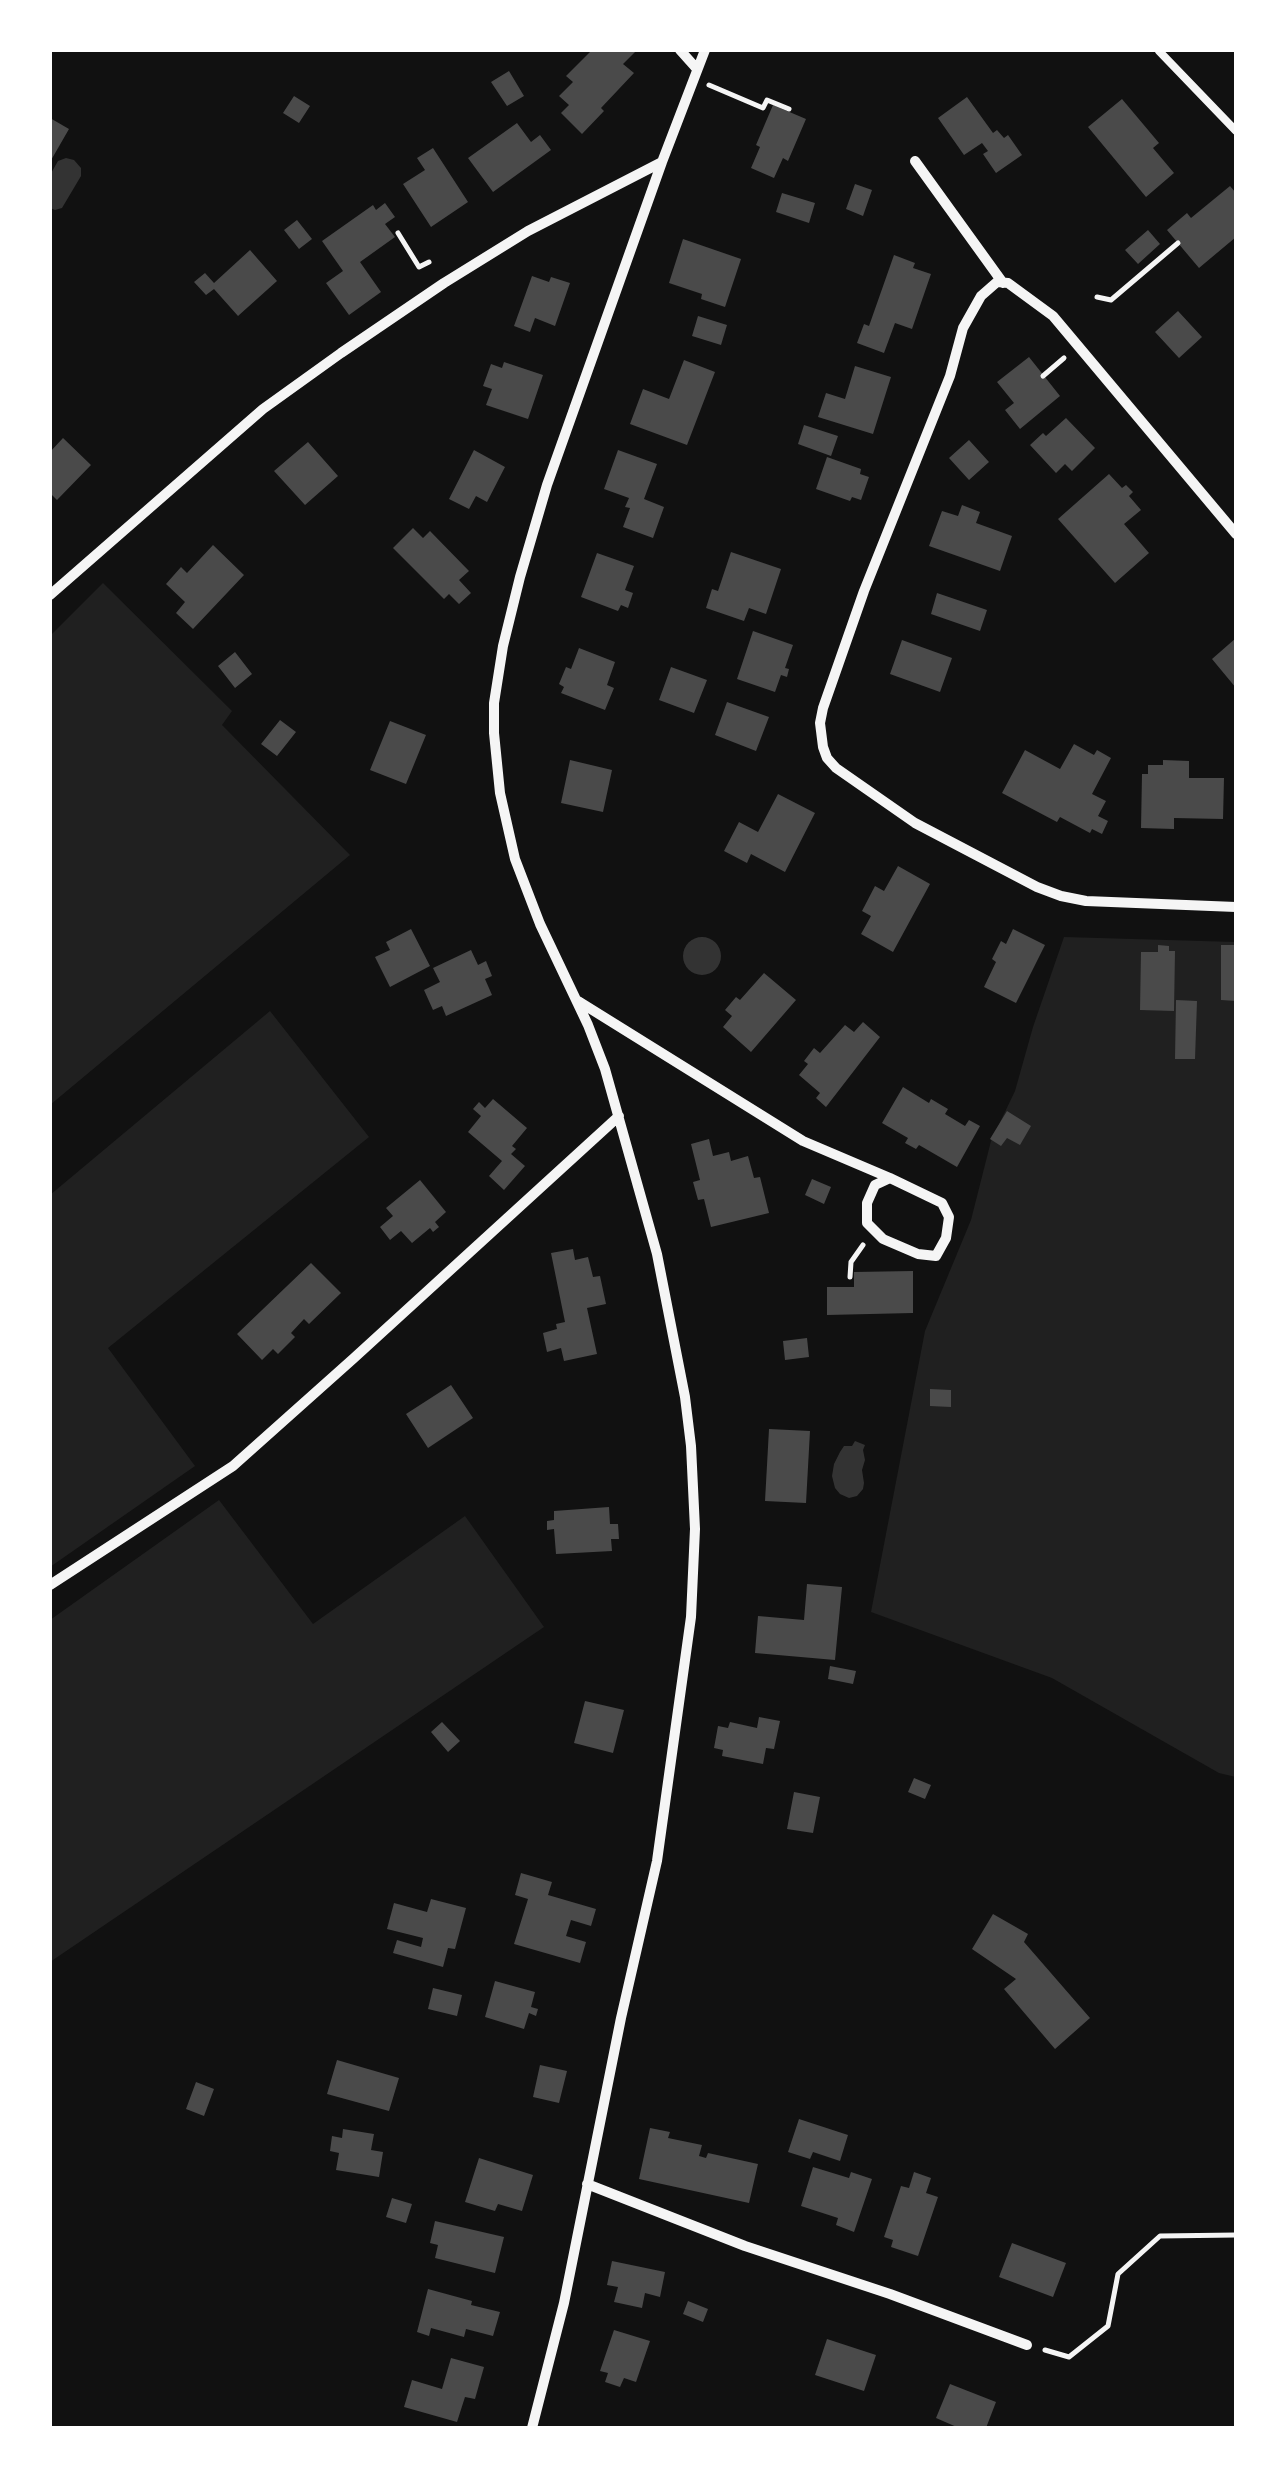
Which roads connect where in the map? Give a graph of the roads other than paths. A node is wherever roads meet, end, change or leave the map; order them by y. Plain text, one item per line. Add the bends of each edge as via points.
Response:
1 (680, 50) edge
2 (705, 50) edge
3 (1159, 50) edge
4 (696, 74) junction
5 (1236, 131) edge
6 (915, 160) dead end
7 (662, 162) junction
8 (1002, 283) junction
9 (1236, 534) edge
10 (50, 595) edge
11 (1236, 907) edge
12 (578, 1001) junction
13 (619, 1116) junction
14 (890, 1178) junction
15 (50, 1585) edge
16 (587, 2184) junction
17 (1028, 2344) road end
18 (532, 2428) edge

1 - 4 street
2 - 4 street
3 - 5 lane
4 - 7 street
6 - 8 street
7 - 10 street via 528,231 328,362 263,409
7 - 12 street via 547,484 494,703 500,793 516,859
8 - 9 street via 1053,316
8 - 11 street via 989,287 963,328 864,591 823,708 826,758 916,823 1060,896
12 - 13 street
12 - 14 street via 803,1141
13 - 15 street via 232,1466
13 - 16 street via 657,1254 685,1397 694,1579 657,1860
14 - 14 street via 942,1203 949,1217 936,1256 884,1239 866,1223 875,1184
16 - 17 street
16 - 18 street

